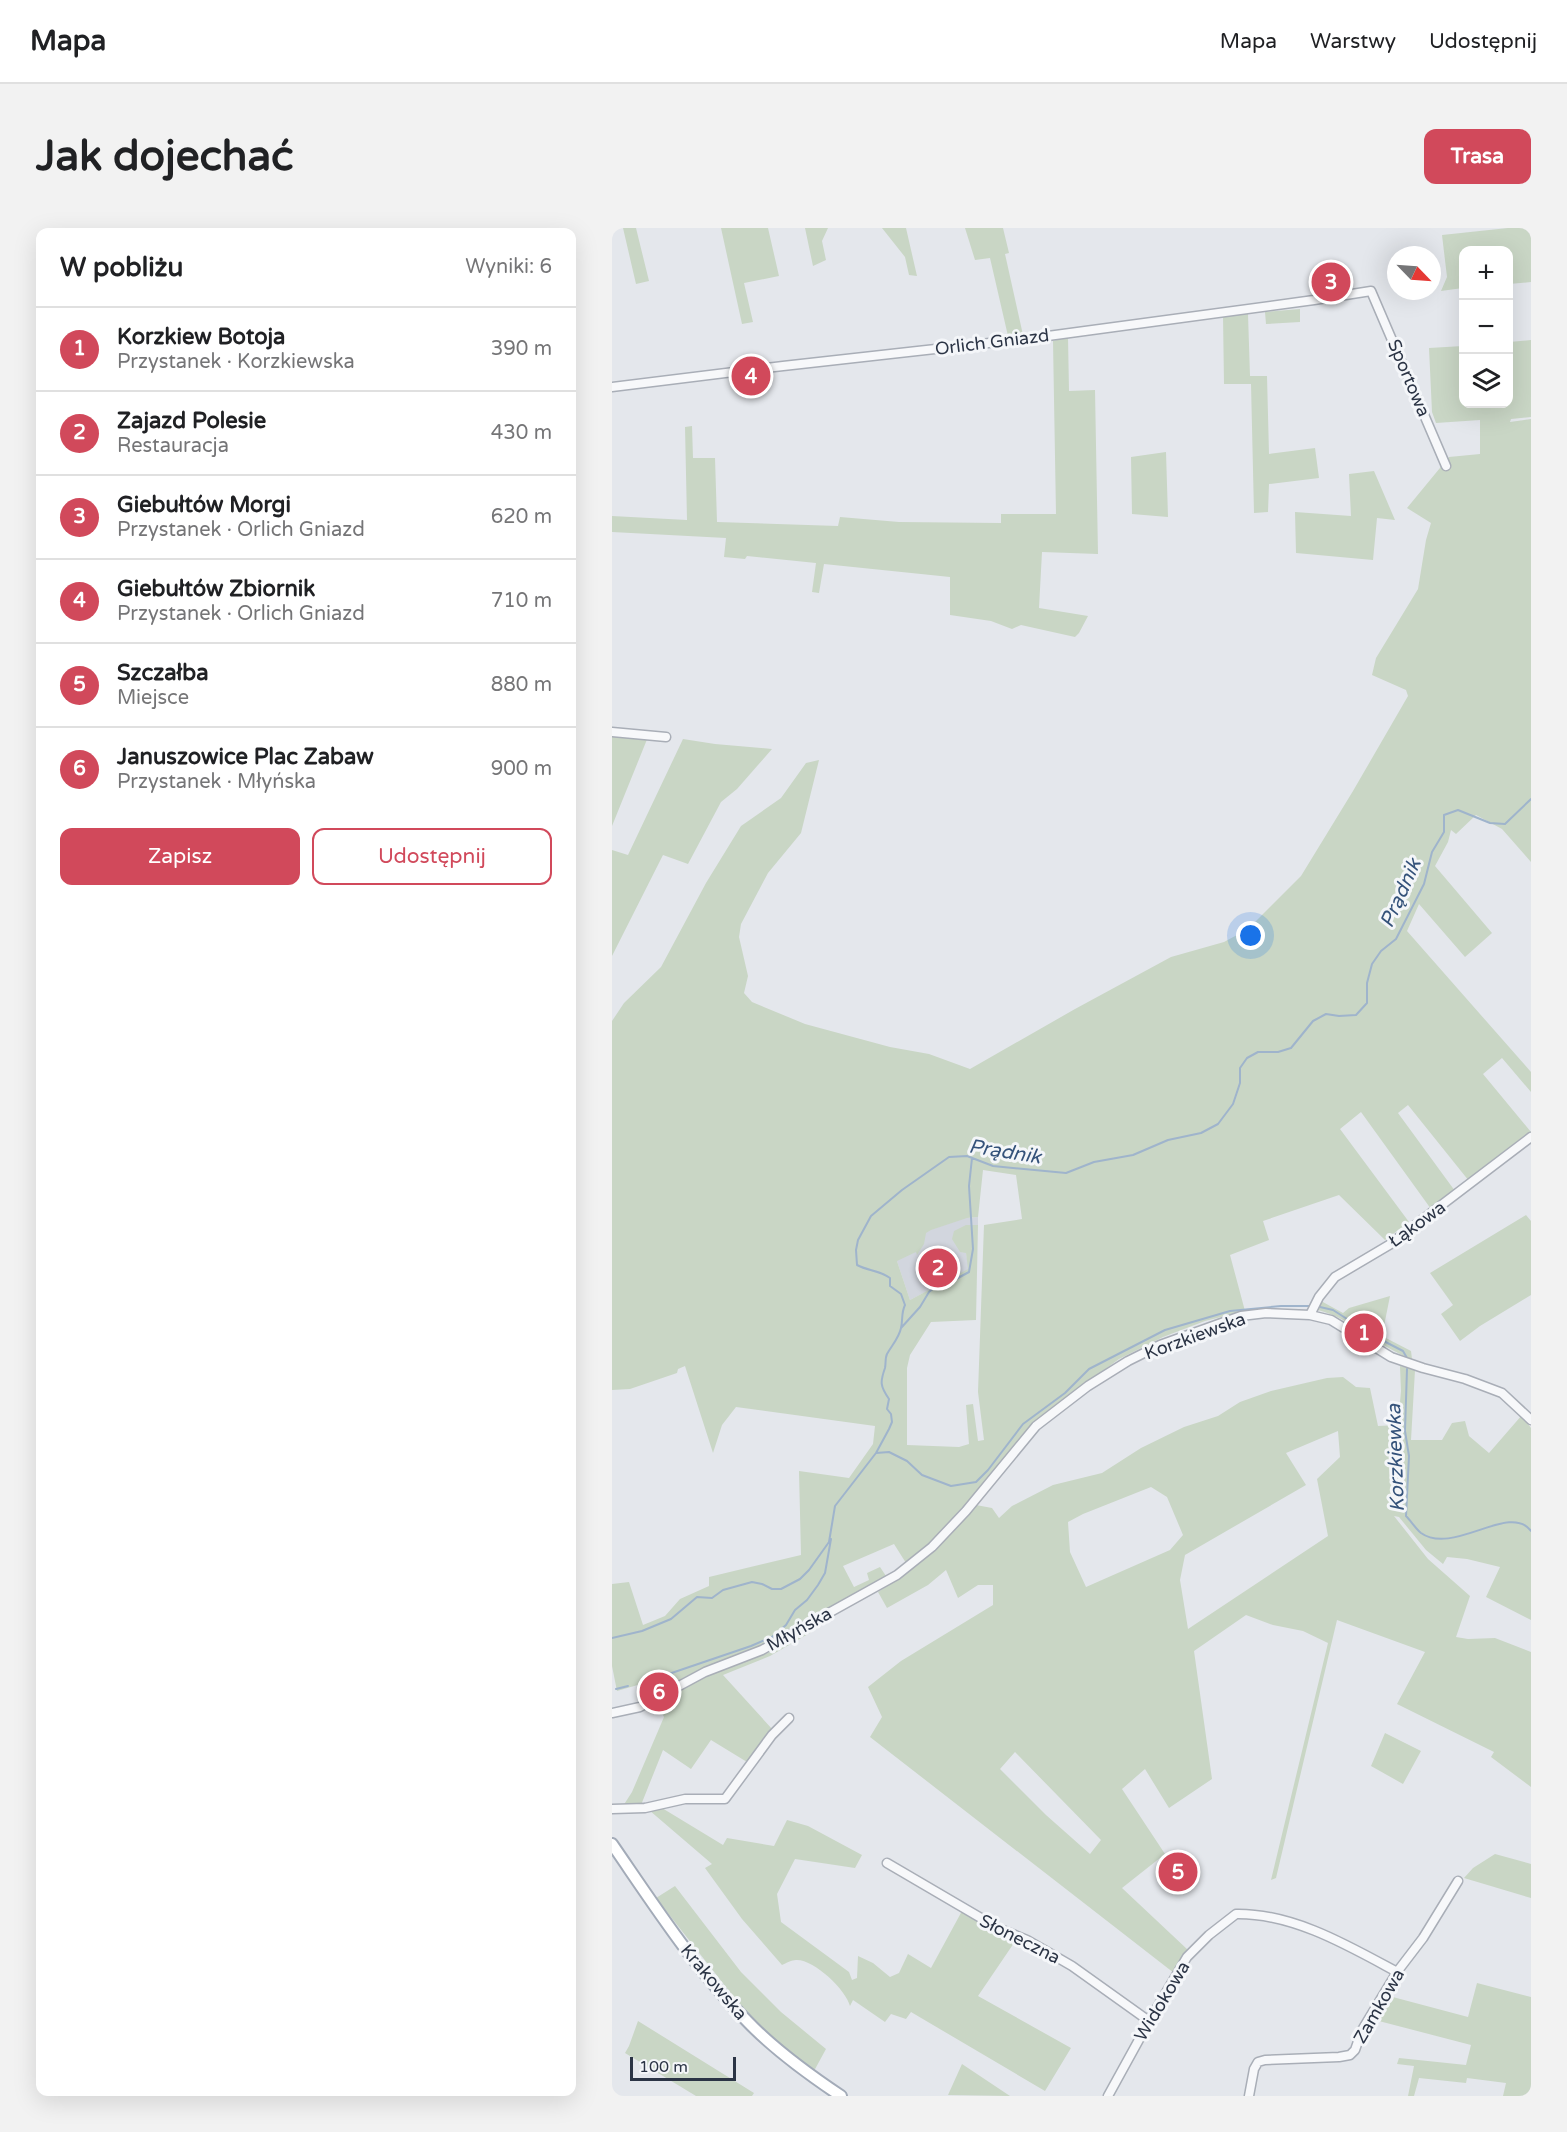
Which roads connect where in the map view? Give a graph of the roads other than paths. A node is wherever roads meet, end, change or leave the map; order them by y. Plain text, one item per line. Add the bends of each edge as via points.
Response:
1 (1371, 291) joint
2 (612, 387) edge
3 (1446, 466) dead end
4 (612, 732) edge
5 (666, 737) dead end
6 (1531, 1137) edge
7 (1310, 1315) junction
8 (1531, 1420) edge
9 (966, 1511) joint
10 (612, 1713) edge
11 (789, 1718) dead end
12 (612, 1809) edge
13 (612, 1844) edge
14 (886, 1863) dead end
15 (1458, 1881) dead end
16 (1397, 1972) junction
17 (1149, 2021) junction
18 (841, 2096) edge
19 (1108, 2096) edge
20 (1249, 2096) edge

1 - 2 street, Orlich Gniazd via 1033,338
1 - 3 street, Sportowa
4 - 5 street
6 - 7 street, Łąkowa via 1389,1245 1335,1277
7 - 8 street, Korzkiewska via 1343,1326 1391,1357 1502,1393
7 - 9 street, Korzkiewska via 1241,1316 1128,1361 1036,1426
9 - 10 street, Młyńska via 932,1547 897,1575 762,1650 705,1672 640,1707
11 - 12 street via 725,1799 685,1798 645,1808
13 - 18 main road, Krakowska via 687,1950 742,2017 767,2041
14 - 17 street, Słoneczna via 1072,1966
15 - 16 street, Zamkowa
16 - 17 street, Widokowa via 1320,1931 1236,1914 1187,1957
16 - 20 street, Zamkowa via 1350,2055 1258,2062
17 - 19 street, Widokowa

